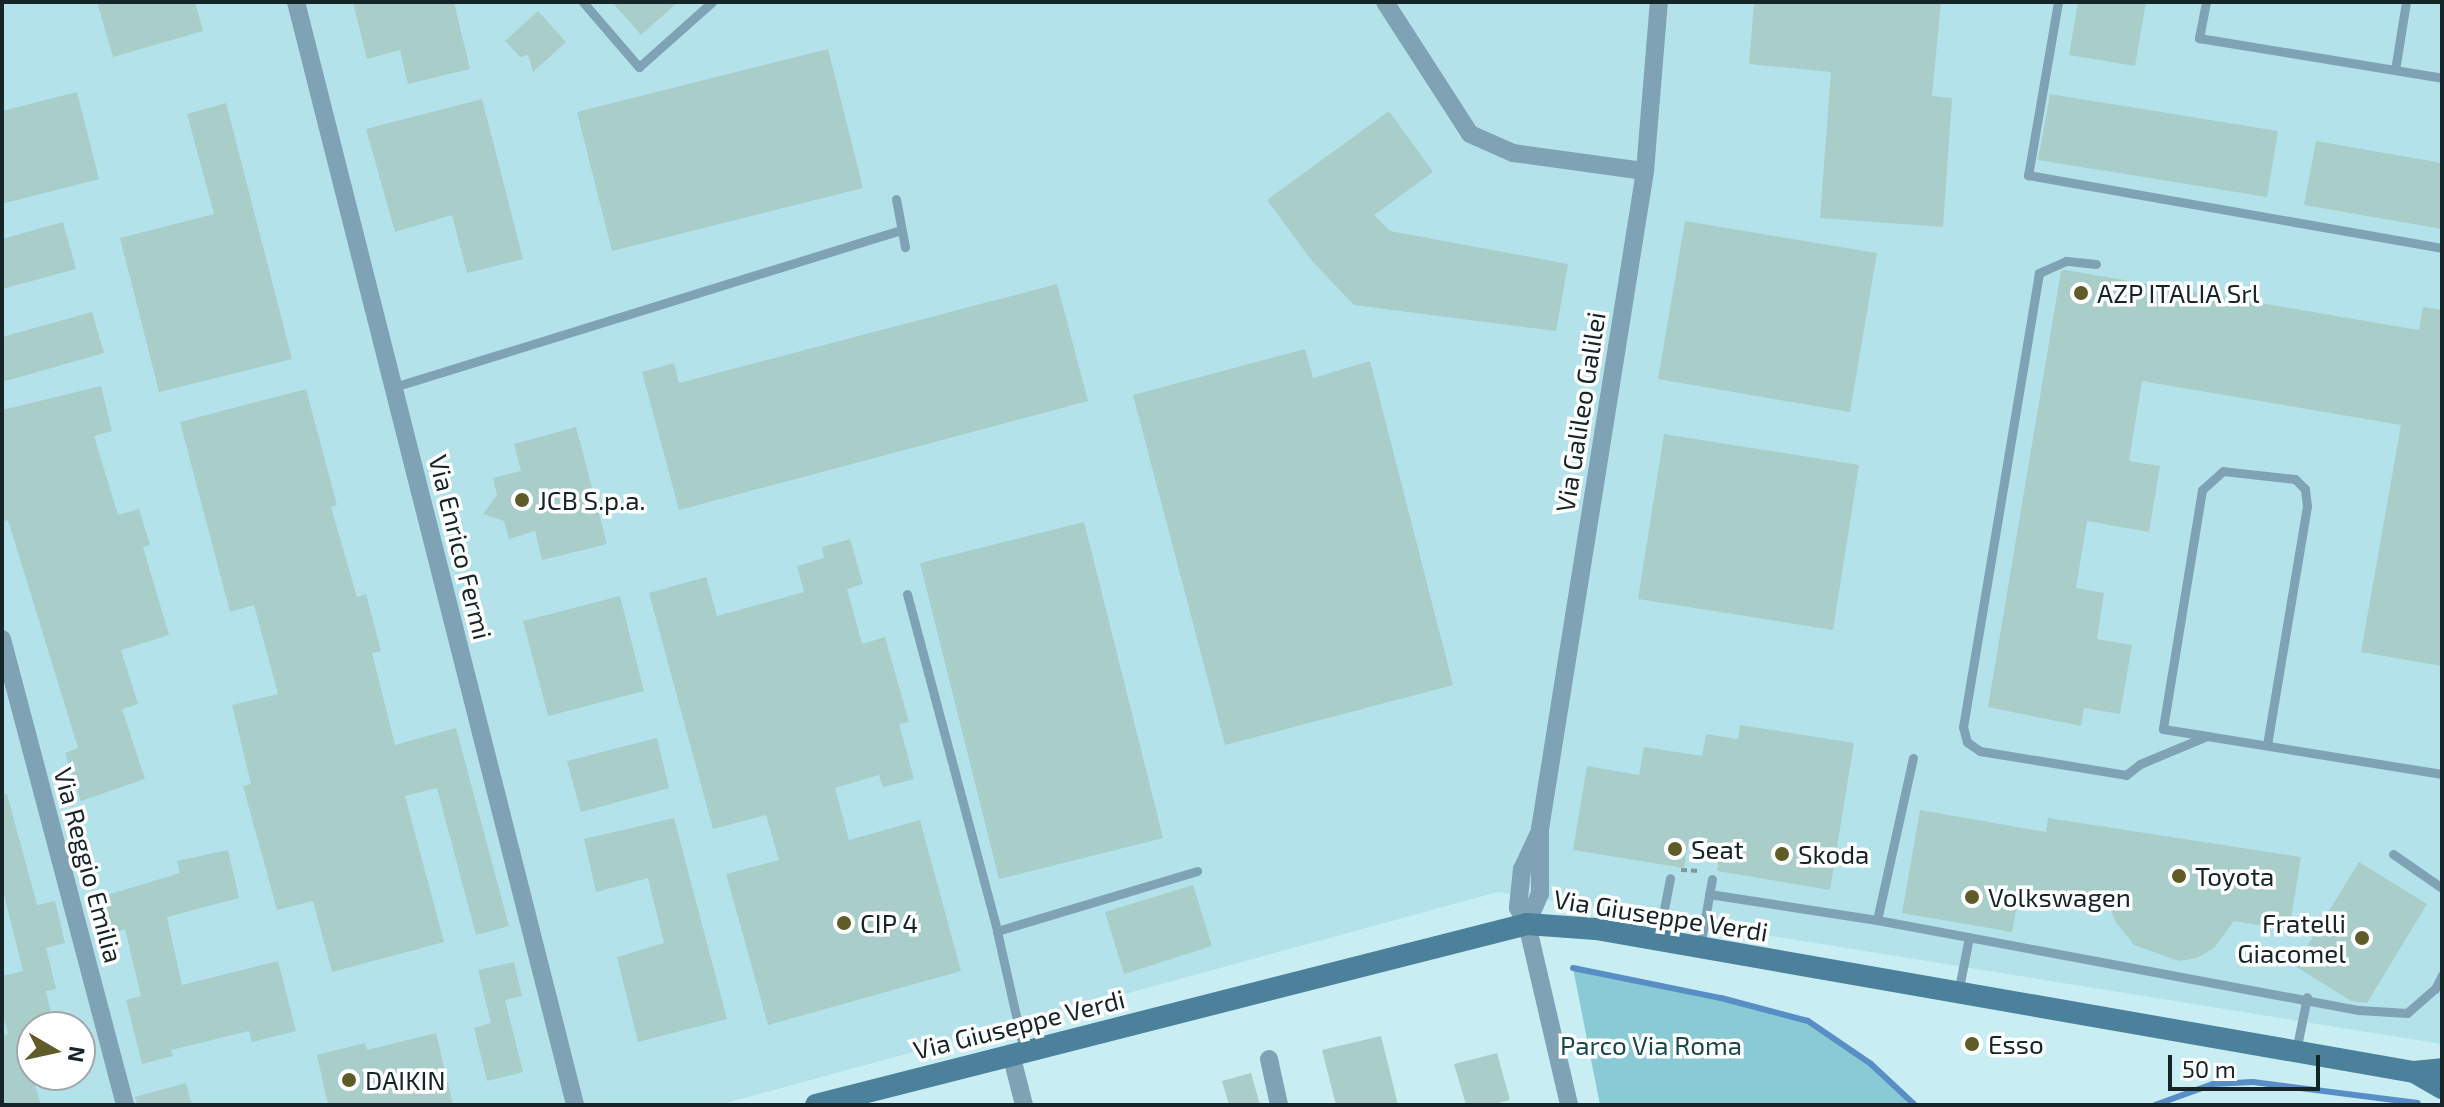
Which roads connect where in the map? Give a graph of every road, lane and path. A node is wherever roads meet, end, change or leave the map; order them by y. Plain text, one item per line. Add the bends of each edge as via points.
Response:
1 (296, 2) edge
2 (583, 2) edge
3 (712, 2) edge
4 (1385, 2) edge
5 (1659, 2) edge
6 (2058, 2) edge
7 (2206, 2) edge
8 (2406, 2) edge
9 (2395, 70) junction
10 (2442, 78) edge
11 (1645, 171) junction
12 (896, 199) dead end
13 (901, 230) junction
14 (905, 247) dead end
15 (2442, 248) edge
16 (2096, 264) dead end
17 (394, 387) junction
18 (907, 594) dead end
19 (2, 639) edge
20 (2207, 736) junction
21 (2267, 745) junction
22 (1913, 758) dead end
23 (2442, 774) edge
24 (2393, 854) dead end
25 (1197, 871) dead end
26 (1670, 878) joint
27 (1712, 879) joint
28 (2442, 888) edge
29 (1709, 894) junction
30 (1877, 920) junction
31 (1527, 924) junction
32 (997, 931) junction
33 (1969, 937) junction
34 (1658, 940) junction
35 (1700, 947) junction
36 (2442, 975) edge
37 (1958, 993) junction
38 (2307, 997) junction
39 (2296, 1051) junction
40 (1018, 1052) junction
41 (1269, 1059) dead end
42 (2442, 1069) edge
43 (2414, 1072) junction
44 (2442, 1088) edge
45 (125, 1105) edge
46 (575, 1105) edge
47 (816, 1105) edge
48 (1024, 1105) edge
49 (1279, 1105) edge
50 (1569, 1105) edge

1 - 17 street, Via Enrico Fermi
2 - 3 lane via 639,67
4 - 11 street via 1470,134 1513,153
5 - 11 street, Via Galileo Galilei
6 - 15 lane via 2028,175
7 - 9 lane via 2199,38
8 - 9 lane
9 - 10 lane
11 - 31 street, Via Galileo Galilei via 1540,829 1518,887 1518,908
12 - 13 lane
13 - 14 lane
13 - 17 lane
16 - 20 lane via 2066,261 2039,273 1963,727 1967,742 1980,751 2126,775
17 - 46 street, Via Enrico Fermi
18 - 32 lane
19 - 45 street, Via Reggio Emilia
20 - 21 lane
20 - 21 lane via 2163,729 2202,490 2223,471 2295,479 2305,489 2307,506
21 - 23 lane
22 - 30 lane
24 - 28 lane
25 - 32 lane
26 - 27 path via 1678,870 1693,870
26 - 34 lane
27 - 29 lane
29 - 30 lane
29 - 35 lane
30 - 33 lane
31 - 34 main road, Via Giuseppe Verdi
31 - 40 main road, Via Giuseppe Verdi
31 - 50 street, Via Galileo Galilei
32 - 40 lane
33 - 37 lane
33 - 38 lane
34 - 35 main road, Via Giuseppe Verdi
35 - 37 main road, Via Giuseppe Verdi
36 - 38 lane via 2435,989 2407,1013 2359,1010
37 - 39 main road, Via Giuseppe Verdi
38 - 39 lane
39 - 43 main road, Via Giuseppe Verdi
40 - 47 main road, Via Giuseppe Verdi
40 - 48 street
41 - 49 street
42 - 43 main road, Via Giuseppe Verdi
43 - 44 main road, Via Giuseppe Verdi

